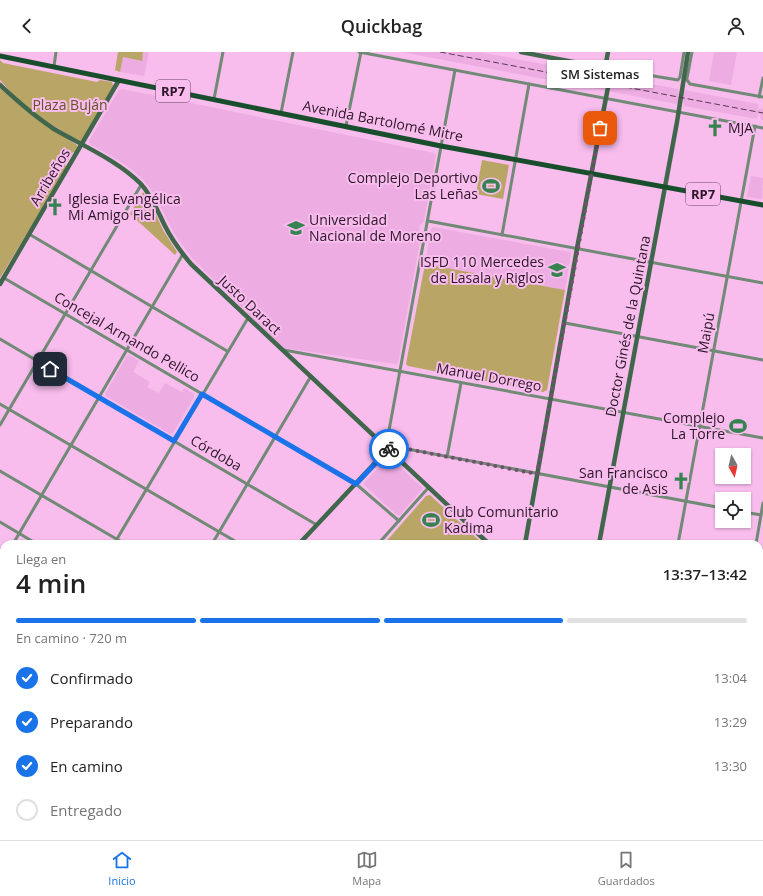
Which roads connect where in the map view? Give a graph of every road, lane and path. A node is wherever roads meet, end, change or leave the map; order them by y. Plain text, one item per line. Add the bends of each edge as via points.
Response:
1 (56, 52) edge
2 (223, 52) edge
3 (293, 52) edge
4 (360, 52) edge
5 (521, 52) edge
6 (608, 52) edge
7 (684, 52) edge
8 (688, 52) edge
9 (692, 52) edge
10 (529, 53) edge
11 (0, 56) edge
12 (54, 66) junction
13 (605, 68) junction
14 (455, 70) junction
15 (617, 70) junction
16 (610, 77) junction
17 (763, 78) edge
18 (119, 80) junction
19 (530, 84) junction
20 (0, 85) edge
21 (761, 97) edge
22 (605, 98) junction
23 (214, 99) junction
24 (679, 112) junction
25 (281, 113) junction
26 (346, 126) junction
27 (755, 126) junction
28 (763, 128) edge
29 (82, 144) junction
30 (441, 146) junction
31 (516, 160) junction
32 (591, 174) junction
33 (142, 184) junction
34 (665, 187) junction
35 (741, 201) junction
36 (763, 205) edge
37 (428, 221) junction
38 (29, 234) junction
39 (502, 235) junction
40 (578, 249) junction
41 (183, 254) junction
42 (651, 262) junction
43 (91, 271) junction
44 (727, 276) junction
45 (4, 278) junction
46 (763, 283) edge
47 (0, 284) edge
48 (152, 306) junction
49 (66, 314) junction
50 (248, 318) junction
51 (565, 323) junction
52 (637, 337) junction
53 (0, 339) edge
54 (127, 350) junction
55 (227, 350) junction
56 (282, 350) junction
57 (713, 351) junction
58 (763, 360) edge
59 (38, 362) junction
60 (400, 372) junction
61 (311, 376) junction
62 (461, 383) junction
63 (202, 394) junction
64 (99, 397) junction
65 (551, 399) junction
66 (0, 404) edge
67 (9, 409) junction
68 (623, 412) junction
69 (0, 425) edge
70 (700, 426) junction
71 (275, 437) junction
72 (763, 438) edge
73 (174, 441) junction
74 (70, 445) junction
75 (388, 449) junction
76 (447, 457) junction
77 (0, 471) edge
78 (537, 474) junction
79 (247, 484) junction
80 (356, 484) junction
81 (429, 487) junction
82 (609, 487) junction
83 (146, 489) junction
84 (41, 495) junction
85 (686, 501) junction
86 (763, 503) edge
87 (715, 507) edge
88 (751, 513) edge
89 (762, 515) edge
90 (399, 521) junction
91 (0, 522) edge
92 (317, 525) junction
93 (219, 532) junction
94 (19, 533) junction
95 (116, 539) joint
96 (15, 540) edge
97 (30, 540) edge
98 (214, 540) edge
99 (233, 540) edge
100 (303, 540) edge
101 (382, 540) edge
102 (485, 540) edge
103 (526, 540) edge
104 (600, 540) edge
105 (679, 540) edge
106 (757, 540) edge

1 - 12 street
2 - 23 street
3 - 25 street
4 - 14 street
4 - 26 street
5 - 10 street
6 - 13 street
7 - 15 street via 679,79 675,81
8 - 24 street, Doctor Ginés de la Quintana
9 - 21 street via 687,78 690,84
10 - 13 street
11 - 12 main road, Avenida Bartolomé Mitre / RP7
12 - 18 main road, Avenida Bartolomé Mitre / RP7
13 - 15 street
13 - 16 street
14 - 19 street
14 - 30 street
15 - 16 street
16 - 22 street
17 - 21 street
18 - 23 main road, Avenida Bartolomé Mitre / RP7
18 - 29 street, Arribeños
19 - 22 street
19 - 31 street
20 - 29 street, Justo Daract via 34,115
22 - 24 street
22 - 32 street
23 - 25 main road, Avenida Bartolomé Mitre / RP7
24 - 27 street
24 - 34 street, Doctor Ginés de la Quintana
25 - 26 main road, Avenida Bartolomé Mitre / RP7
26 - 30 main road, Avenida Bartolomé Mitre / RP7
27 - 28 street
27 - 35 street, Maipú
29 - 33 street, Justo Daract
29 - 38 street, Arribeños
30 - 31 main road, Avenida Bartolomé Mitre / RP7
30 - 37 street
31 - 32 main road, Avenida Bartolomé Mitre / RP7
31 - 39 street
32 - 34 main road, Avenida Bartolomé Mitre / RP7
32 - 40 street
33 - 41 street, Justo Daract via 173,241
33 - 43 street
34 - 35 main road, Avenida Bartolomé Mitre / RP7
34 - 42 street, Doctor Ginés de la Quintana
35 - 36 main road, Avenida Bartolomé Mitre / RP7
35 - 44 street, Maipú
37 - 39 street
37 - 60 street
38 - 43 street
38 - 45 street, Arribeños
39 - 40 street
40 - 42 street
40 - 51 street
41 - 48 street
41 - 50 street, Justo Daract
42 - 44 street
42 - 52 street, Doctor Ginés de la Quintana
43 - 48 street
43 - 49 street
44 - 46 street
44 - 57 street, Maipú
45 - 47 street, Arribeños
45 - 49 street, Concejal Armando Pellico
48 - 54 street
48 - 55 street
49 - 54 street, Concejal Armando Pellico
49 - 59 street
50 - 55 street
50 - 56 street, Justo Daract
51 - 52 street
51 - 65 street
52 - 57 street
52 - 68 street, Doctor Ginés de la Quintana
53 - 59 street, Córdoba
54 - 63 street, Concejal Armando Pellico
54 - 64 street
55 - 63 street
56 - 60 street, Manuel Dorrego
56 - 61 street, Justo Daract
57 - 58 street
57 - 70 street, Maipú
59 - 64 street, Córdoba
59 - 67 street
60 - 62 street, Manuel Dorrego
60 - 75 street via 388,436
61 - 71 street
61 - 75 street, Justo Daract
62 - 65 street, Manuel Dorrego
62 - 76 street
63 - 71 street, Concejal Armando Pellico
63 - 73 street
64 - 73 street, Córdoba
64 - 74 street
65 - 68 street, Manuel Dorrego
65 - 78 street
66 - 67 street
67 - 69 street
67 - 74 street
68 - 70 street, Manuel Dorrego
68 - 82 street, Doctor Ginés de la Quintana
70 - 72 street, Manuel Dorrego
70 - 85 street, Maipú
71 - 79 street
71 - 80 street, Concejal Armando Pellico
73 - 79 street, Córdoba
73 - 83 street
74 - 83 street
74 - 84 street
75 - 76 street
75 - 80 street
75 - 81 street, Justo Daract
76 - 78 street
77 - 84 street
78 - 82 street
78 - 103 street
79 - 92 street, Córdoba
79 - 93 street
80 - 90 street, Concejal Armando Pellico
80 - 92 street
81 - 90 street
81 - 102 street, Justo Daract
82 - 85 street
82 - 104 street, Doctor Ginés de la Quintana
83 - 93 street
83 - 95 street
84 - 94 street
84 - 95 street
85 - 87 street
85 - 105 street, Maipú
86 - 89 street
88 - 89 street
89 - 106 street
90 - 101 street
91 - 94 street
92 - 100 street
93 - 98 street
93 - 99 street
94 - 96 street
94 - 97 street

